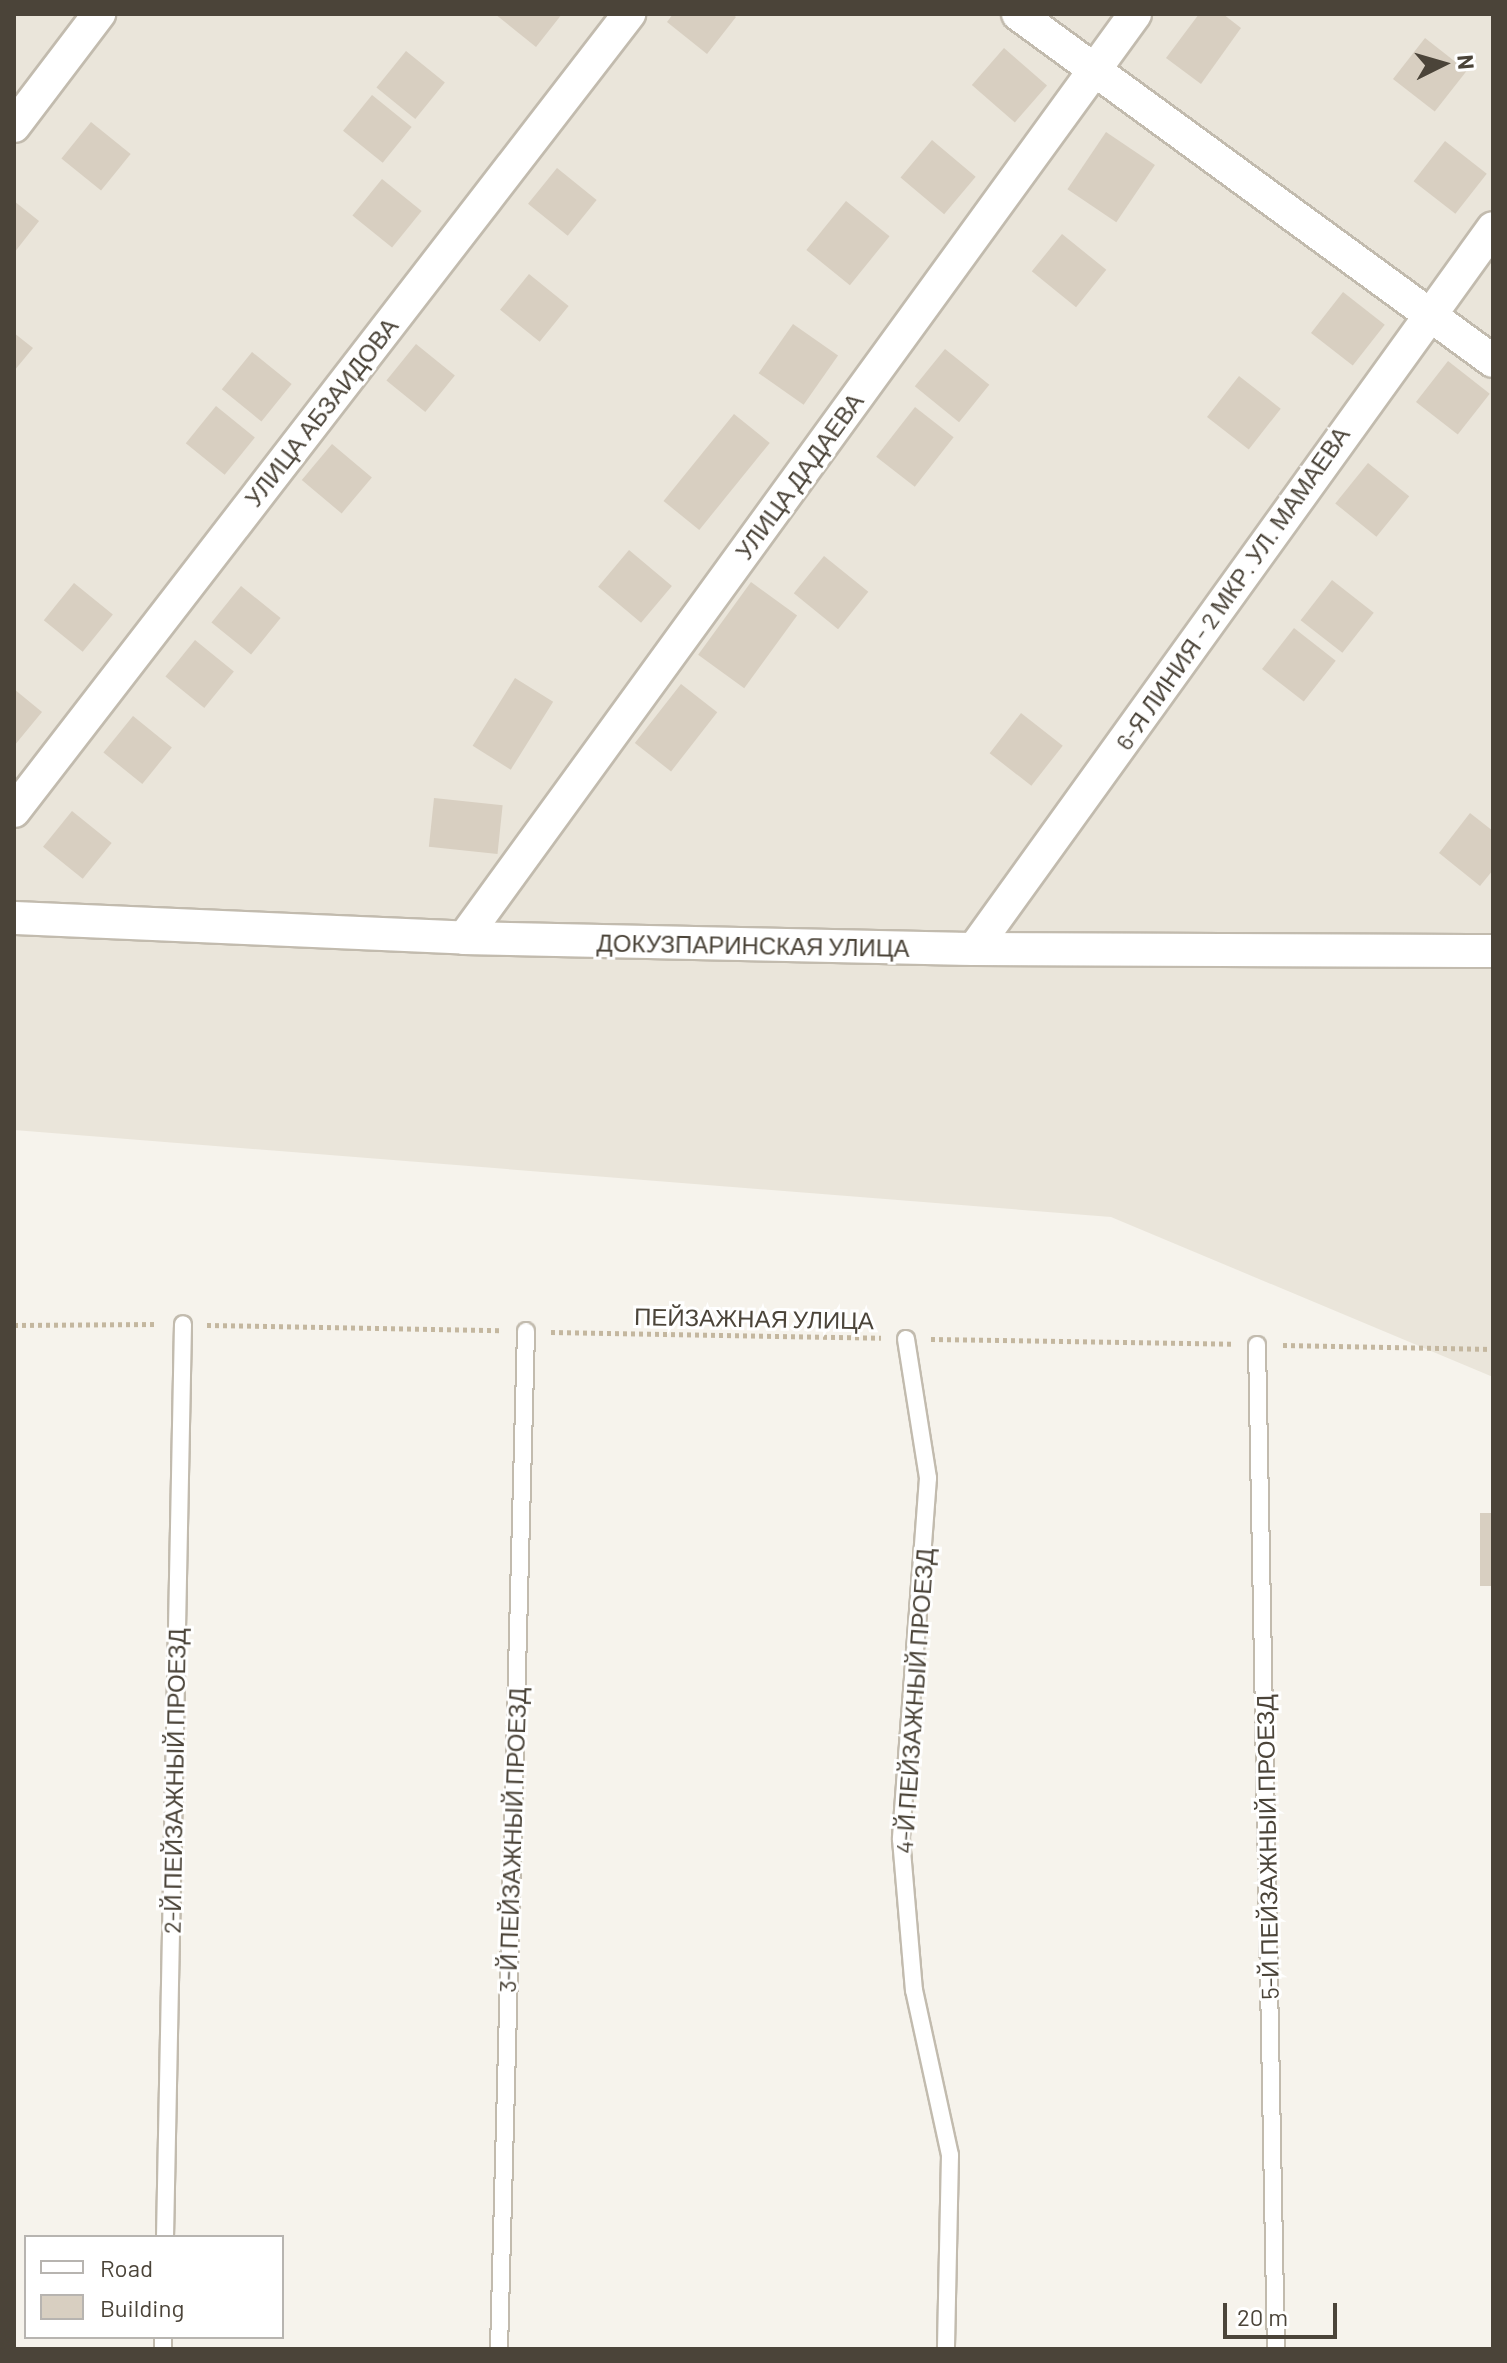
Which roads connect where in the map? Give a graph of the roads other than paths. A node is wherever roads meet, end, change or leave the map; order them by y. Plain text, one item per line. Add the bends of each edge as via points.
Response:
1 (99, 14) edge
2 (629, 14) edge
3 (1018, 14) edge
4 (1135, 14) edge
5 (1092, 70) junction
6 (14, 126) edge
7 (1493, 228) edge
8 (1428, 313) junction
9 (1493, 361) edge
10 (14, 811) edge
11 (14, 918) edge
12 (464, 938) junction
13 (1488, 944) edge
14 (974, 949) junction
15 (183, 1324) road end
16 (526, 1331) road end
17 (906, 1339) road end
18 (1257, 1345) road end
19 (165, 2235) edge
20 (499, 2349) edge
21 (946, 2349) edge
22 (1276, 2349) edge

1 - 6 street
2 - 10 street, УЛИЦА АБЗАИДОВА
3 - 5 street
4 - 5 street, УЛИЦА ДАДАЕВА
5 - 8 street
5 - 12 street, УЛИЦА ДАДАЕВА
7 - 8 street, 6-Я ЛИНИЯ - 2 МКР. УЛ. МАМАЕВА
8 - 9 street
8 - 14 street, 6-Я ЛИНИЯ - 2 МКР. УЛ. МАМАЕВА
11 - 12 street, ДОКУЗПАРИНСКАЯ УЛИЦА
12 - 14 street, ДОКУЗПАРИНСКАЯ УЛИЦА
13 - 14 street, ДОКУЗПАРИНСКАЯ УЛИЦА
15 - 19 lane, 2-Й ПЕЙЗАЖНЫЙ ПРОЕЗД
16 - 20 lane, 3-Й ПЕЙЗАЖНЫЙ ПРОЕЗД
17 - 21 lane, 4-Й ПЕЙЗАЖНЫЙ ПРОЕЗД via 928,1478 901,1839 914,1990 950,2155
18 - 22 lane, 5-Й ПЕЙЗАЖНЫЙ ПРОЕЗД

